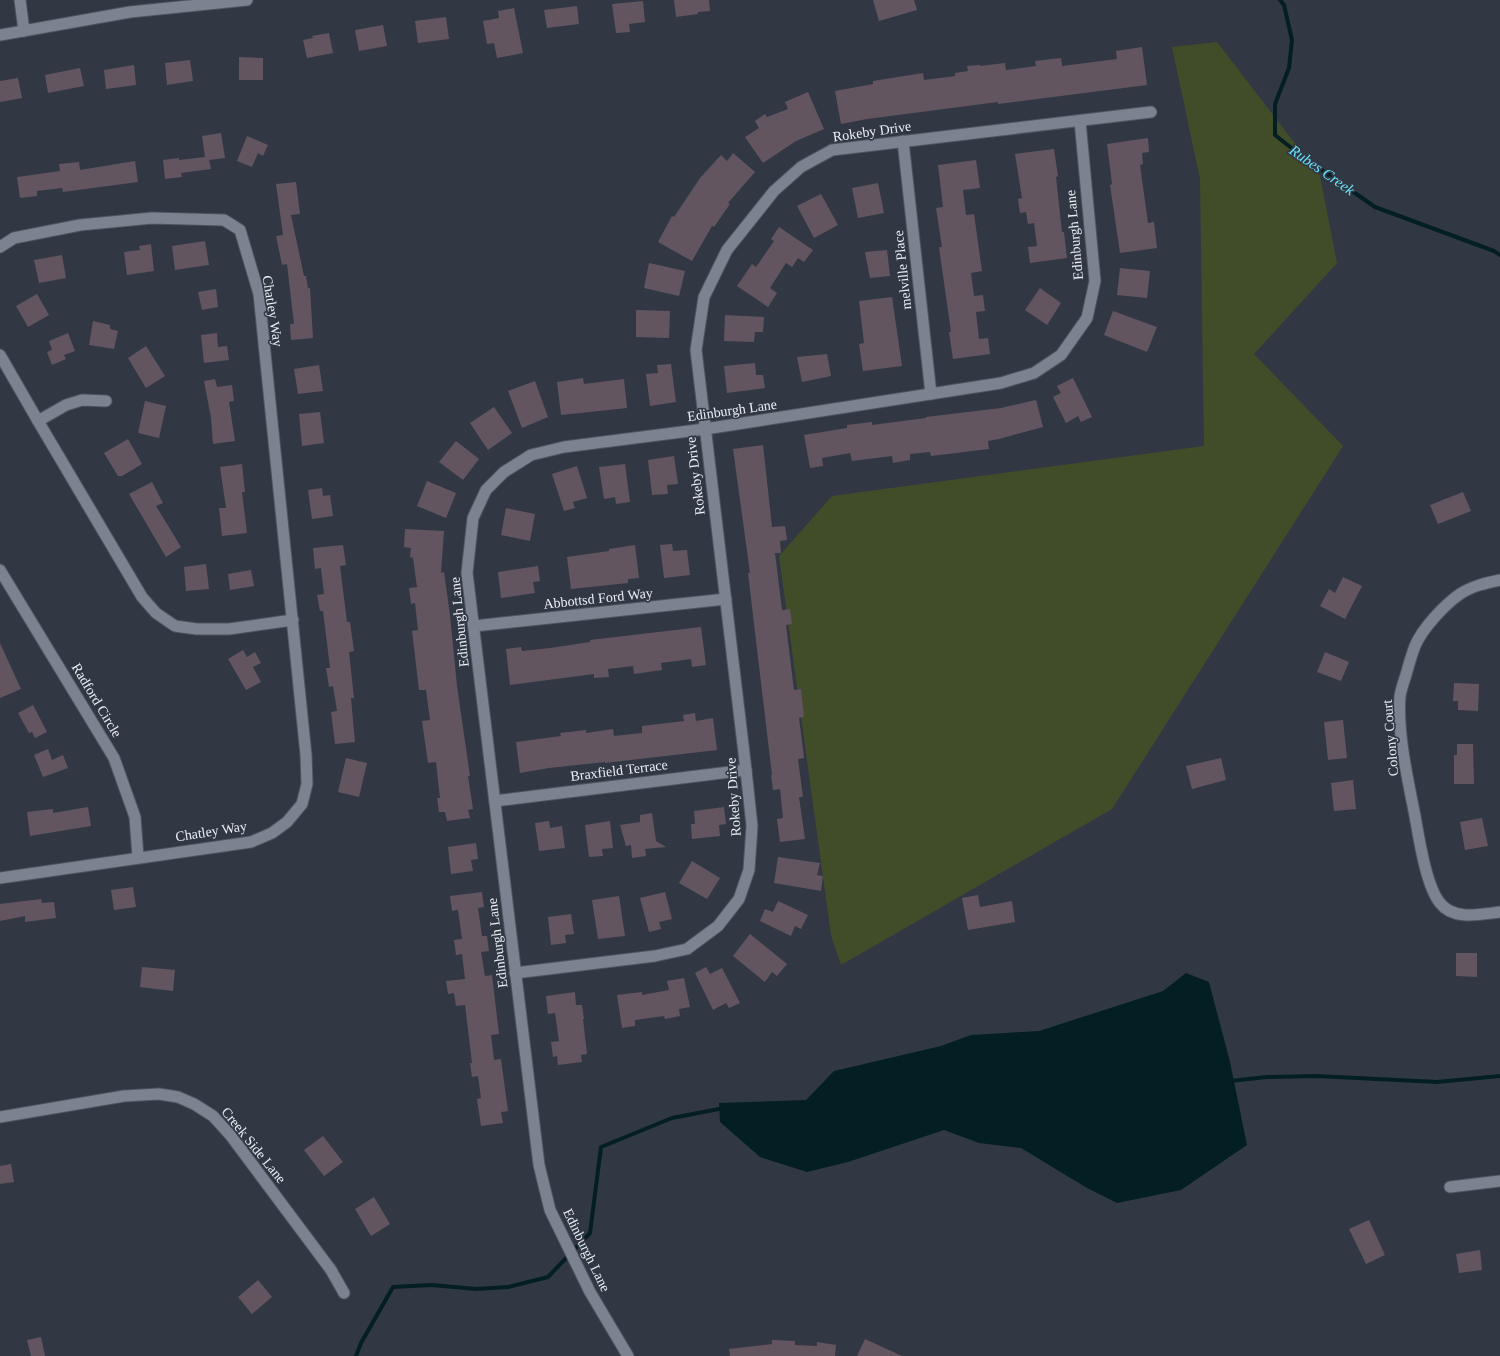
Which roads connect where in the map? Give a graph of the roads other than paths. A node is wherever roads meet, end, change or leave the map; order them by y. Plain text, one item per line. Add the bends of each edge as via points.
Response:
1 (20, 0) edge
2 (247, 0) edge
3 (212, 2) edge
4 (24, 31) junction
5 (0, 35) edge
6 (1151, 112) dead end
7 (1080, 121) junction
8 (903, 141) junction
9 (0, 247) edge
10 (0, 354) edge
11 (931, 394) junction
12 (106, 401) dead end
13 (38, 421) junction
14 (705, 429) junction
15 (0, 570) edge
16 (1500, 580) edge
17 (726, 599) junction
18 (293, 620) junction
19 (474, 626) junction
20 (746, 770) junction
21 (495, 801) junction
22 (138, 857) junction
23 (0, 878) edge
24 (1500, 912) edge
25 (515, 973) junction
26 (0, 1117) edge
27 (1500, 1181) edge
28 (1450, 1187) dead end
29 (344, 1293) dead end
30 (628, 1356) edge

1 - 4 street
2 - 3 street
3 - 4 street via 130,12
4 - 5 street
6 - 7 street, Rokeby Drive
7 - 8 street, Rokeby Drive
7 - 11 street, Edinburgh Lane via 1094,281 1087,318 1061,355 1034,373 1001,383
8 - 11 street, melville Place
8 - 14 street, Rokeby Drive via 832,150 800,167 774,191 727,250 704,297 696,350
9 - 18 street, Chatley Way via 14,238 80,225 152,218 224,220 240,230 259,294
10 - 13 street
11 - 14 street, Edinburgh Lane
12 - 13 street via 82,400 66,405
13 - 18 street via 142,597 156,613 175,626 198,629 229,629
14 - 17 street, Rokeby Drive
14 - 19 street, Edinburgh Lane via 558,449 531,455 504,472 486,490 473,518 468,573
15 - 22 street, Radford Circle via 114,758 135,817
16 - 24 street, Colony Court via 1479,585 1460,594 1426,628 1415,646 1400,695 1404,760 1423,857 1434,891 1440,903 1456,913 1468,916
17 - 19 street, Abbottsd Ford Way
17 - 20 street, Rokeby Drive
18 - 22 street, Chatley Way via 306,755 307,784 302,804 287,822 272,833 251,842
19 - 21 street, Edinburgh Lane
20 - 21 street, Braxfield Terrace
20 - 25 street, Rokeby Drive via 752,826 749,870 739,899 718,926 687,949 655,956
21 - 25 street, Edinburgh Lane
22 - 23 street, Chatley Way
25 - 30 street, Edinburgh Lane via 538,1165 550,1210 590,1292
26 - 29 street, Creek Side Lane via 124,1096 159,1094 178,1097 194,1104 213,1116 231,1136 331,1270
27 - 28 street

